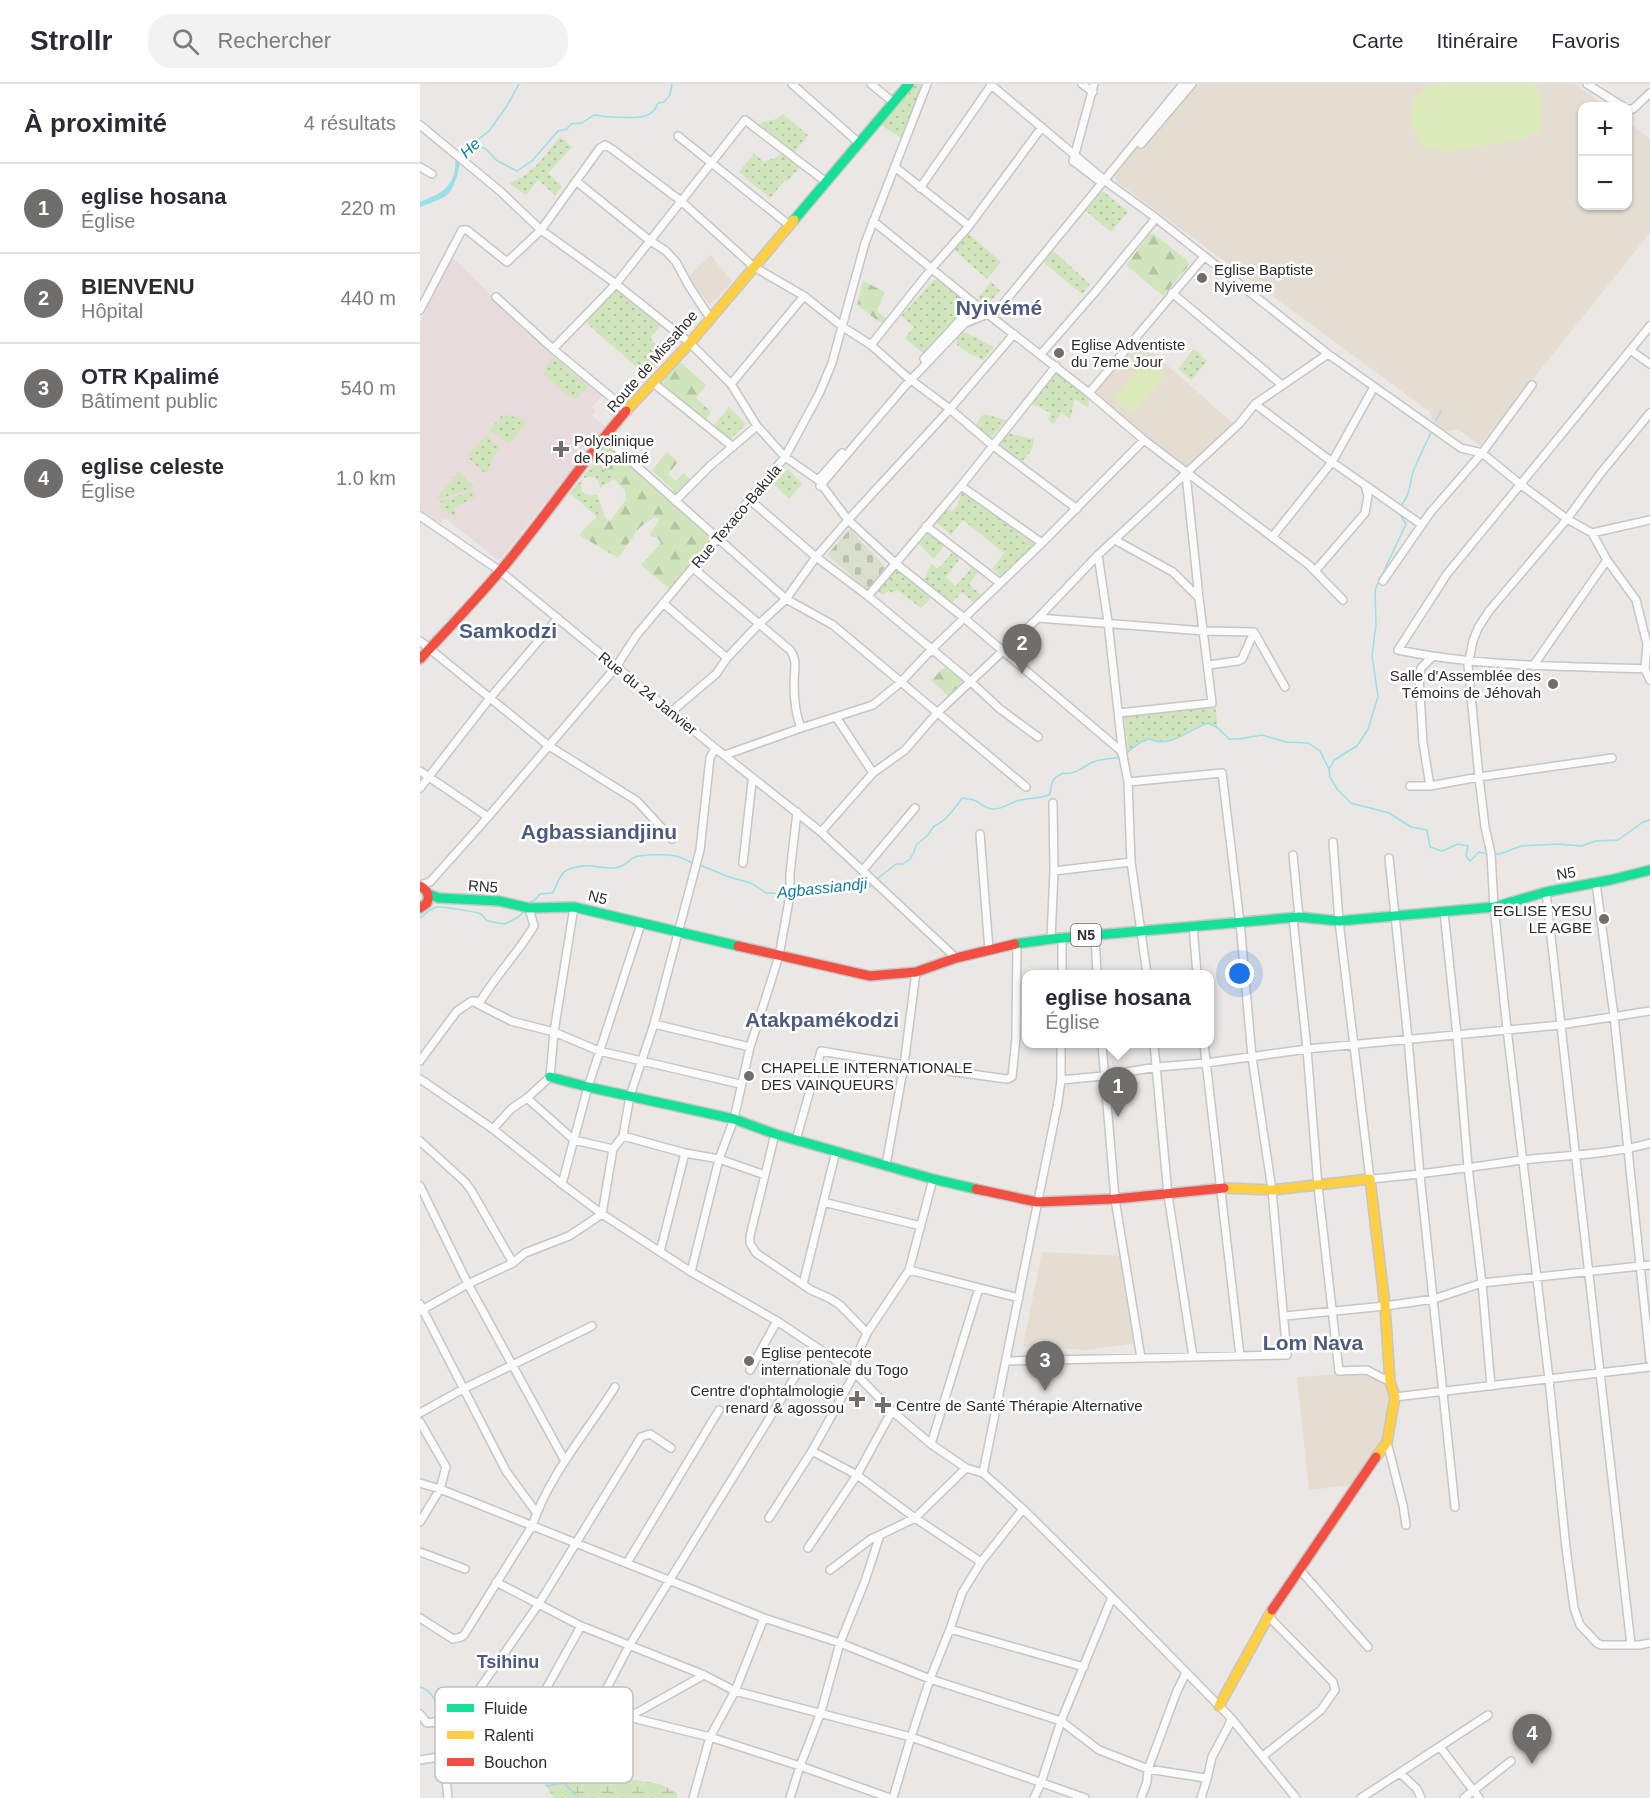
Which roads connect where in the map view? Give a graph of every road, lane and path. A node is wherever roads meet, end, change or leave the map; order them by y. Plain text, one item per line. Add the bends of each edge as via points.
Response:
1 (792, 84) edge
2 (871, 84) edge
3 (909, 84) edge
4 (927, 84) edge
5 (991, 84) edge
6 (1082, 84) edge
7 (1094, 84) edge
8 (1183, 84) edge
9 (1192, 84) edge
10 (1592, 85) edge
11 (1093, 93) junction
12 (1650, 93) edge
13 (893, 102) junction
14 (1616, 102) edge
15 (1632, 109) edge
16 (420, 126) edge
17 (1042, 127) junction
18 (678, 136) dead end
19 (858, 142) junction
20 (1074, 153) junction
21 (710, 162) junction
22 (420, 167) edge
23 (895, 167) junction
24 (432, 174) dead end
25 (576, 181) junction
26 (826, 182) junction
27 (1105, 183) junction
28 (920, 188) junction
29 (681, 201) junction
30 (1156, 218) junction
31 (873, 221) junction
32 (789, 225) junction
33 (969, 226) junction
34 (541, 231) junction
35 (650, 240) junction
36 (1204, 257) junction
37 (754, 267) junction
38 (932, 268) junction
39 (615, 284) junction
40 (1172, 293) junction
41 (804, 296) junction
42 (423, 297) edge
43 (496, 297) dead end
44 (975, 304) junction
45 (420, 310) edge
46 (994, 317) junction
47 (710, 318) junction
48 (1650, 326) edge
49 (843, 327) junction
50 (1014, 334) junction
51 (690, 343) junction
52 (871, 345) junction
53 (553, 349) junction
54 (1630, 350) junction
55 (1041, 354) junction
56 (1328, 354) junction
57 (1650, 364) edge
58 (1056, 366) junction
59 (908, 377) junction
60 (652, 382) junction
61 (731, 384) junction
62 (1282, 385) junction
63 (1533, 385) dead end
64 (1374, 387) junction
65 (1089, 393) junction
66 (1255, 404) junction
67 (950, 409) junction
68 (628, 411) junction
69 (1650, 413) edge
70 (757, 426) junction
71 (604, 437) junction
72 (1144, 440) junction
73 (992, 446) junction
74 (733, 447) junction
75 (1482, 453) junction
76 (785, 457) junction
77 (1332, 462) junction
78 (1187, 473) junction
79 (818, 484) junction
80 (1520, 484) junction
81 (1365, 485) junction
82 (961, 486) junction
83 (750, 500) junction
84 (675, 501) junction
85 (1077, 509) junction
86 (420, 516) edge
87 (1567, 519) junction
88 (848, 520) junction
89 (1650, 520) edge
90 (1422, 525) junction
91 (926, 526) junction
92 (1592, 533) junction
93 (1273, 536) junction
94 (717, 538) junction
95 (1115, 540) junction
96 (1042, 543) junction
97 (1098, 555) junction
98 (816, 557) junction
99 (1607, 561) junction
100 (895, 562) junction
101 (693, 568) junction
102 (1316, 570) junction
103 (500, 571) junction
104 (1383, 581) dead end
105 (1000, 583) junction
106 (868, 596) junction
107 (1199, 598) junction
108 (786, 600) junction
109 (1343, 600) dead end
110 (663, 603) junction
111 (558, 618) junction
112 (964, 618) junction
113 (1038, 618) junction
114 (1108, 622) junction
115 (759, 624) junction
116 (1204, 631) junction
117 (1254, 632) junction
118 (420, 641) edge
119 (430, 648) junction
120 (932, 650) junction
121 (1002, 651) junction
122 (1432, 657) junction
123 (727, 658) junction
124 (420, 659) edge
125 (1469, 660) junction
126 (1208, 665) junction
127 (1533, 666) junction
128 (616, 667) junction
129 (1646, 669) junction
130 (1650, 680) edge
131 (970, 681) junction
132 (901, 682) junction
133 (1285, 687) dead end
134 (489, 698) junction
135 (671, 712) junction
136 (937, 712) junction
137 (1119, 714) junction
138 (836, 717) junction
139 (801, 728) junction
140 (1038, 737) dead end
141 (549, 746) junction
142 (715, 748) junction
143 (724, 755) junction
144 (1123, 756) junction
145 (1612, 758) dead end
146 (420, 771) edge
147 (873, 773) junction
148 (1479, 777) junction
149 (429, 778) junction
150 (754, 779) junction
151 (1128, 782) junction
152 (1410, 786) dead end
153 (1430, 786) junction
154 (420, 788) edge
155 (1026, 788) dead end
156 (1053, 803) dead end
157 (915, 808) dead end
158 (797, 812) junction
159 (488, 817) junction
160 (822, 832) junction
161 (980, 834) dead end
162 (672, 839) dead end
163 (1333, 842) dead end
164 (1293, 855) dead end
165 (1389, 858) dead end
166 (1131, 862) junction
167 (743, 863) dead end
168 (863, 870) junction
169 (1650, 870) edge
170 (1054, 871) junction
171 (430, 882) junction
172 (1596, 883) junction
173 (420, 885) edge
174 (1546, 892) junction
175 (425, 902) edge
176 (527, 907) junction
177 (574, 907) junction
178 (1494, 907) junction
179 (1444, 912) junction
180 (1296, 917) junction
181 (1394, 917) junction
182 (1339, 921) junction
183 (1240, 922) junction
184 (641, 924) junction
185 (1192, 926) junction
186 (1142, 931) junction
187 (677, 932) junction
188 (1095, 935) junction
189 (1062, 938) junction
190 (1051, 939) junction
191 (1017, 944) junction
192 (989, 950) junction
193 (779, 956) junction
194 (956, 958) junction
195 (1062, 970) edge
196 (1097, 970) edge
197 (1146, 970) edge
198 (1196, 970) edge
199 (916, 972) junction
200 (472, 1001) junction
201 (1650, 1011) edge
202 (1614, 1016) junction
203 (654, 1024) junction
204 (1560, 1025) junction
205 (1507, 1029) junction
206 (554, 1032) junction
207 (1457, 1035) junction
208 (1408, 1039) junction
209 (1354, 1045) junction
210 (750, 1047) junction
211 (1061, 1048) edge
212 (1102, 1048) edge
213 (1155, 1048) edge
214 (1204, 1048) edge
215 (1307, 1049) junction
216 (599, 1051) junction
217 (1252, 1057) junction
218 (641, 1060) junction
219 (420, 1061) edge
220 (1206, 1063) junction
221 (904, 1065) junction
222 (1157, 1067) junction
223 (1103, 1076) junction
224 (550, 1077) junction
225 (420, 1079) edge
226 (1061, 1080) junction
227 (740, 1084) junction
228 (588, 1087) junction
229 (630, 1096) junction
230 (527, 1098) junction
231 (734, 1119) junction
232 (493, 1129) junction
233 (775, 1134) junction
234 (623, 1136) junction
235 (574, 1140) junction
236 (796, 1140) junction
237 (420, 1141) edge
238 (1650, 1143) edge
239 (613, 1149) junction
240 (1627, 1150) junction
241 (836, 1151) junction
242 (685, 1153) junction
243 (1574, 1155) junction
244 (719, 1159) junction
245 (1523, 1160) junction
246 (886, 1166) junction
247 (1468, 1167) junction
248 (765, 1175) junction
249 (1420, 1175) junction
250 (933, 1179) junction
251 (1370, 1179) junction
252 (562, 1184) junction
253 (420, 1186) edge
254 (1318, 1186) junction
255 (1221, 1188) junction
256 (1272, 1190) junction
257 (1168, 1194) junction
258 (1115, 1199) junction
259 (823, 1202) junction
260 (1037, 1202) junction
261 (602, 1214) junction
262 (921, 1226) junction
263 (660, 1252) junction
264 (513, 1263) junction
265 (1650, 1264) edge
266 (1640, 1266) junction
267 (909, 1270) junction
268 (691, 1272) junction
269 (1589, 1272) junction
270 (1536, 1277) junction
271 (1482, 1283) junction
272 (468, 1284) junction
273 (803, 1284) junction
274 (979, 1288) junction
275 (1019, 1298) junction
276 (1434, 1299) junction
277 (1385, 1306) junction
278 (421, 1308) edge
279 (1332, 1311) junction
280 (1285, 1316) junction
281 (777, 1321) junction
282 (592, 1326) dead end
283 (867, 1334) junction
284 (814, 1346) junction
285 (1240, 1356) junction
286 (1192, 1357) junction
287 (1141, 1358) junction
288 (1650, 1360) edge
289 (1006, 1361) junction
290 (512, 1366) junction
291 (1650, 1367) edge
292 (750, 1370) dead end
293 (855, 1373) junction
294 (1600, 1374) junction
295 (1549, 1379) junction
296 (1390, 1382) junction
297 (1491, 1386) junction
298 (615, 1387) dead end
299 (464, 1389) junction
300 (1443, 1391) junction
301 (1395, 1397) junction
302 (719, 1410) dead end
303 (892, 1411) junction
304 (420, 1413) edge
305 (420, 1422) edge
306 (1387, 1442) junction
307 (931, 1444) junction
308 (671, 1448) dead end
309 (812, 1451) junction
310 (565, 1461) junction
311 (966, 1468) junction
312 (983, 1473) junction
313 (856, 1475) junction
314 (420, 1483) edge
315 (440, 1490) junction
316 (1455, 1507) dead end
317 (1023, 1509) junction
318 (536, 1512) junction
319 (769, 1518) dead end
320 (915, 1518) junction
321 (420, 1522) edge
322 (1406, 1525) dead end
323 (532, 1526) junction
324 (880, 1534) junction
325 (575, 1544) junction
326 (808, 1548) dead end
327 (420, 1552) edge
328 (981, 1562) junction
329 (627, 1563) junction
330 (465, 1569) dead end
331 (830, 1570) dead end
332 (1300, 1570) junction
333 (671, 1580) junction
334 (496, 1582) junction
335 (1112, 1597) junction
336 (538, 1605) junction
337 (1268, 1616) junction
338 (420, 1618) edge
339 (764, 1618) junction
340 (581, 1626) junction
341 (950, 1629) junction
342 (840, 1643) junction
343 (1650, 1643) edge
344 (1631, 1645) junction
345 (630, 1646) junction
346 (1368, 1647) dead end
347 (1084, 1667) junction
348 (1186, 1673) junction
349 (704, 1675) junction
350 (930, 1678) junction
351 (481, 1687) edge
352 (547, 1687) edge
353 (608, 1687) edge
354 (735, 1691) junction
355 (1219, 1706) junction
356 (821, 1712) junction
357 (420, 1714) edge
358 (633, 1715) edge
359 (1488, 1715) dead end
360 (633, 1718) edge
361 (1231, 1718) junction
362 (1061, 1721) junction
363 (423, 1724) edge
364 (710, 1737) junction
365 (910, 1737) junction
366 (1440, 1747) junction
367 (1263, 1756) junction
368 (435, 1758) edge
369 (420, 1760) edge
370 (1511, 1761) dead end
371 (800, 1766) junction
372 (1148, 1769) junction
373 (1400, 1773) junction
374 (1207, 1779) junction
375 (447, 1783) edge
376 (1041, 1783) junction
377 (1472, 1790) junction
378 (1364, 1797) edge
379 (448, 1798) edge
380 (694, 1798) edge
381 (790, 1798) edge
382 (892, 1798) edge
383 (1034, 1798) edge
384 (1085, 1798) edge
385 (1141, 1798) edge
386 (1201, 1798) edge
387 (1296, 1798) edge
388 (1421, 1798) edge
389 (1464, 1798) edge
390 (1479, 1798) edge

1 - 19 street
2 - 13 street
3 - 13 main road, Route de Missahoe
4 - 23 street, Rue Texaco-Bakula
5 - 17 street
5 - 28 street
6 - 11 street
7 - 11 street
7 - 27 street via 1073,161
8 - 27 street
9 - 27 street
10 - 14 street
11 - 20 street
12 - 15 street
13 - 19 main road, Route de Missahoe
16 - 34 street via 500,191
17 - 20 street
17 - 33 street
18 - 21 street
19 - 26 main road, Route de Missahoe
20 - 27 street
21 - 26 street via 745,120
21 - 29 street
21 - 32 street
22 - 24 street
23 - 28 street
23 - 31 street, Rue Texaco-Bakula
25 - 29 street via 605,146
25 - 34 street
25 - 35 street
26 - 32 main road, Route de Missahoe
27 - 30 street
27 - 46 street
27 - 79 street via 999,310 965,323
28 - 33 street
29 - 35 street
29 - 37 street
30 - 36 street
30 - 55 street
31 - 38 street
31 - 49 street, Rue Texaco-Bakula
32 - 37 main road, Route de Missahoe
33 - 38 street
34 - 39 street
34 - 42 street via 507,262 462,230
35 - 39 street
35 - 47 street via 676,262
36 - 40 street
36 - 56 street
37 - 41 street
37 - 47 main road, Route de Missahoe
38 - 44 street
38 - 52 street
39 - 51 street
39 - 53 street
40 - 62 street
40 - 65 street
41 - 49 street
41 - 61 street
42 - 45 street
43 - 53 street
44 - 46 street
44 - 59 street
46 - 50 street
47 - 51 main road, Route de Missahoe
48 - 54 street
49 - 52 street
49 - 76 street, Rue Texaco-Bakula via 819,394
50 - 55 street
50 - 67 street
51 - 60 main road, Route de Missahoe
51 - 61 street
52 - 59 street
53 - 68 street
54 - 57 street
54 - 80 street
55 - 58 street
56 - 62 street
56 - 64 street
58 - 65 street
58 - 73 street
59 - 67 street
59 - 79 street
60 - 68 main road, Route de Missahoe
60 - 74 street
61 - 70 street
62 - 66 street
63 - 75 street
64 - 75 street via 1461,448
64 - 77 street
65 - 72 street
66 - 77 street
66 - 78 street
67 - 73 street
67 - 88 street
68 - 71 main road, Route de Missahoe
69 - 87 street
70 - 74 street
70 - 76 street
71 - 84 street
71 - 103 main road, Route de Missahoe
72 - 78 street
72 - 85 street
73 - 82 street
73 - 85 street
74 - 84 street
75 - 80 street
75 - 90 street
76 - 79 street
76 - 83 street, Rue Texaco-Bakula
77 - 81 street
77 - 93 street
78 - 93 street
78 - 95 street
78 - 107 street
79 - 88 street
80 - 87 street
80 - 122 street via 1447,574 1398,650
81 - 90 street
81 - 102 street via 1365,513
82 - 91 street
82 - 96 street
83 - 94 street, Rue Texaco-Bakula
83 - 98 street
84 - 94 street
85 - 96 street
86 - 103 street, Rue du 24 Janvier
87 - 92 street
87 - 125 street via 1478,628
88 - 98 street
88 - 100 street
89 - 92 street
90 - 104 street
91 - 100 street
91 - 105 street
92 - 99 street
93 - 102 street
94 - 101 street, Rue Texaco-Bakula
94 - 108 street
95 - 97 street
95 - 107 street via 1173,572
96 - 105 street
97 - 113 street
97 - 114 street
98 - 106 street
98 - 108 street
99 - 127 street
99 - 129 street via 1635,600 1647,644
100 - 106 street
100 - 112 street
101 - 110 street, Rue Texaco-Bakula
101 - 115 street
102 - 109 street
103 - 111 street, Rue du 24 Janvier
103 - 119 main road, Route de Missahoe
105 - 112 street
106 - 120 street
107 - 116 street
108 - 115 street
108 - 132 street via 833,625
110 - 123 street
110 - 128 street, Rue Texaco-Bakula
111 - 128 street, Rue du 24 Janvier
111 - 134 street
112 - 120 street
112 - 121 street
113 - 114 street
113 - 121 street
114 - 116 street
114 - 137 street
115 - 123 street
115 - 139 street via 790,650 795,660 796,715
116 - 117 street
116 - 126 street
117 - 126 street via 1242,659
117 - 133 street
118 - 119 street
119 - 124 main road, Route de Missahoe
119 - 134 street
120 - 131 street
120 - 132 street
121 - 131 street
121 - 144 street
122 - 125 street
122 - 153 street via 1421,668 1419,677
123 - 135 street via 716,674
125 - 127 street
125 - 148 street
126 - 137 street via 1212,703
127 - 129 street
128 - 135 street, Rue du 24 Janvier
128 - 141 street, Rue Texaco-Bakula
129 - 130 street
131 - 136 street
131 - 140 street
132 - 136 street
132 - 138 street via 873,705
134 - 141 street
134 - 149 street
135 - 142 street, Rue du 24 Janvier
136 - 147 street via 905,750
136 - 155 street
137 - 144 street
138 - 139 street
138 - 147 street
139 - 143 street
141 - 159 street, Rue Texaco-Bakula
141 - 162 street via 637,801
142 - 143 street, Rue du 24 Janvier
142 - 187 street via 710,758 700,850
143 - 150 street, Rue du 24 Janvier
144 - 151 street
145 - 148 street
146 - 149 street
147 - 160 street
148 - 153 street
148 - 178 street via 1491,854
149 - 154 street
149 - 159 street
150 - 158 street, Rue du 24 Janvier
150 - 167 street
151 - 166 street
151 - 183 street via 1222,773
152 - 153 street
156 - 170 street
157 - 168 street
158 - 160 street, Rue du 24 Janvier
158 - 193 street via 790,895
159 - 171 street, Rue Texaco-Bakula
160 - 168 street, Rue du 24 Janvier
161 - 192 street
163 - 182 street
164 - 180 street
165 - 181 street
166 - 170 street
166 - 186 street
168 - 194 street, Rue du 24 Janvier
169 - 172 main road, N5 / N5
170 - 190 street
171 - 173 street
171 - 175 street
172 - 174 main road, N5 / N5
172 - 202 street
173 - 175 main road via 426,889
174 - 178 main road, N5 / N5
174 - 204 street
175 - 176 main road, RN5 / N5 via 439,898 498,901
176 - 177 main road, N5 / N5
176 - 200 street via 534,926 480,1002
177 - 184 main road, N5 / N5
177 - 206 street
178 - 179 main road, N5 / N5
178 - 205 street
179 - 181 main road, N5 / N5
179 - 207 street
180 - 182 main road, N5 / N5
180 - 183 main road, N5 / N5
180 - 215 street
181 - 182 main road, N5 / N5
181 - 208 street
182 - 209 street
183 - 185 main road, N5 / N5
183 - 217 street
184 - 187 main road, N5 / N5
184 - 216 street
185 - 186 main road, N5 / N5
185 - 198 street
186 - 188 main road, N5 / N5
186 - 197 street
187 - 193 main road, N5 / N5
187 - 203 street
188 - 189 main road, N5 / N5
188 - 196 street
189 - 190 main road, N5 / N5
189 - 195 street
190 - 191 main road, N5 / N5
191 - 192 main road, N5 / N5
191 - 221 street via 1012,1077
192 - 194 main road, N5 / N5
193 - 199 main road, N5 / N5 via 870,976
193 - 210 street
194 - 199 main road, N5 / N5
199 - 221 street
200 - 206 street via 511,1021
200 - 219 street via 457,1011
201 - 202 street
202 - 204 street
202 - 240 street
203 - 210 street
203 - 218 street
204 - 205 street
204 - 243 street
205 - 207 street
205 - 245 street
206 - 216 street
206 - 224 street
207 - 208 street
207 - 247 street
208 - 209 street
208 - 249 street
209 - 215 street
209 - 251 street
210 - 227 street
211 - 226 street
212 - 223 street
213 - 222 street
214 - 220 street
215 - 217 street
215 - 254 street
216 - 218 street
216 - 228 street
217 - 220 street
217 - 256 street
218 - 227 street
218 - 229 street
220 - 222 street
220 - 255 street
221 - 236 street via 821,1051
221 - 246 street
222 - 223 street
222 - 257 street
223 - 226 street
223 - 258 street
224 - 228 main road
224 - 230 street
225 - 232 street
226 - 260 street
227 - 231 street
228 - 229 main road
228 - 235 street
229 - 231 main road
229 - 234 street
230 - 232 street
230 - 235 street
231 - 233 main road
231 - 244 street
232 - 252 street
233 - 236 main road
233 - 248 street
234 - 239 street
234 - 242 street
235 - 239 street
235 - 252 street
236 - 241 main road
237 - 264 street via 465,1182
238 - 240 street
239 - 261 street
240 - 243 street
240 - 266 street
241 - 246 main road
241 - 259 street
242 - 244 street
242 - 263 street
243 - 245 street
243 - 269 street
244 - 248 street
244 - 268 street
245 - 247 street
245 - 270 street
246 - 250 main road
247 - 249 street
247 - 271 street
248 - 273 street via 750,1243 756,1252
249 - 251 street
249 - 276 street
250 - 260 main road
250 - 262 street
251 - 254 main road
251 - 277 main road
252 - 261 street
253 - 272 street
254 - 256 main road
254 - 279 street
255 - 256 main road
255 - 257 main road
255 - 285 street
256 - 280 street
257 - 258 main road
257 - 286 street
258 - 260 main road
258 - 287 street
259 - 262 street
259 - 273 street
260 - 275 street
261 - 263 street
261 - 264 street via 569,1236 525,1253
262 - 267 street
263 - 268 street
264 - 272 street
265 - 266 street
266 - 269 street
266 - 288 street
267 - 274 street
267 - 283 street
268 - 281 street
269 - 270 street
269 - 294 street
270 - 271 street
270 - 295 street
271 - 276 street
271 - 297 street
272 - 278 street
272 - 290 street
273 - 283 street via 840,1305
274 - 275 street
274 - 307 street
275 - 289 street
276 - 277 street
276 - 300 street
277 - 279 street
277 - 296 main road
278 - 299 street
279 - 280 street
279 - 296 street via 1339,1371 1367,1370
280 - 285 street via 1287,1355
281 - 284 street
281 - 292 street
282 - 290 street
283 - 293 street via 855,1360
284 - 293 street
284 - 333 street
285 - 286 street
286 - 287 street
287 - 289 street
289 - 312 street
290 - 299 street
290 - 310 street
291 - 294 street
293 - 303 street
293 - 309 street
294 - 295 street
294 - 344 street
295 - 297 street
295 - 344 street via 1577,1619 1601,1645
296 - 301 main road
297 - 300 street
298 - 310 street
299 - 304 street
299 - 318 street via 506,1471
300 - 301 street
300 - 316 street
301 - 306 main road
302 - 329 street
303 - 307 street
303 - 313 street
305 - 315 street via 446,1467
306 - 322 street
306 - 332 main road
307 - 311 street
308 - 325 street via 650,1434 641,1437
309 - 313 street
309 - 319 street
310 - 318 street
311 - 312 street
311 - 320 street
312 - 317 street
313 - 320 street
313 - 326 street
314 - 315 street
315 - 321 street
315 - 323 street
317 - 328 street
317 - 335 street
318 - 323 street
320 - 324 street
320 - 328 street
323 - 325 street
323 - 334 street
324 - 331 street
324 - 342 street
325 - 329 street
325 - 336 street
327 - 330 street
328 - 341 street via 962,1593
329 - 333 street
332 - 337 main road
332 - 346 street
333 - 339 street
333 - 345 street
334 - 336 street
334 - 338 street via 461,1637 453,1639
335 - 347 street
335 - 348 street
336 - 340 street
336 - 351 street
337 - 355 main road
337 - 367 street via 1333,1682 1335,1689 1322,1710
339 - 342 street
339 - 354 street
340 - 345 street
340 - 352 street
341 - 347 street
341 - 350 street
342 - 350 street
342 - 356 street
343 - 344 street
345 - 349 street
345 - 353 street
347 - 362 street
348 - 355 street
348 - 372 street
349 - 354 street
349 - 358 street
350 - 362 street
350 - 365 street
354 - 356 street
354 - 364 street
355 - 361 street
356 - 365 street
356 - 371 street
357 - 363 street
359 - 366 street
360 - 364 street
361 - 367 street
361 - 374 street via 1212,1757
362 - 372 street via 1099,1750
362 - 376 street
364 - 371 street
364 - 380 street
365 - 376 street
365 - 382 street
366 - 373 street
366 - 377 street
367 - 387 street
368 - 369 street
370 - 377 street
371 - 381 street
371 - 382 street
372 - 374 street
372 - 385 street
373 - 378 street
373 - 388 street
374 - 386 street
375 - 379 street
376 - 383 street
376 - 384 street
377 - 389 street
377 - 390 street

